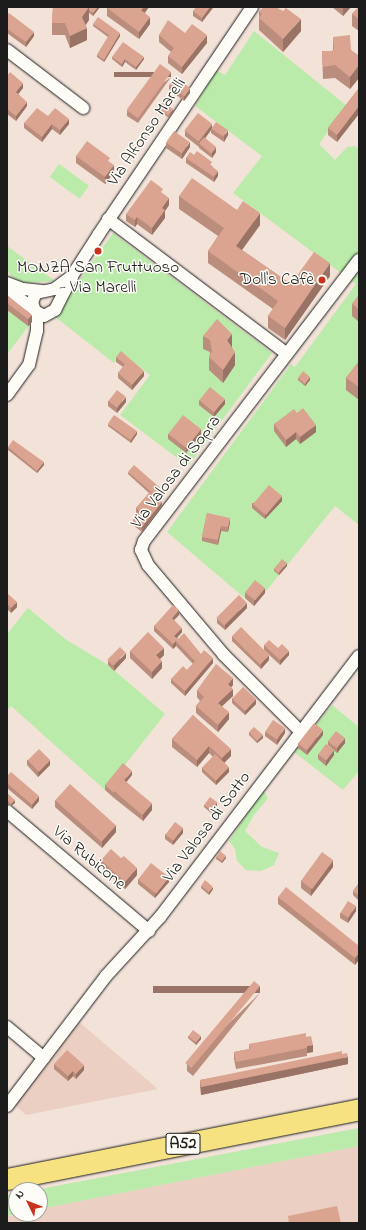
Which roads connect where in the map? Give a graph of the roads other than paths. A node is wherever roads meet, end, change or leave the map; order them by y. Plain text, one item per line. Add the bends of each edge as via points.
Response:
1 (252, 7) edge
2 (7, 50) edge
3 (83, 108) dead end
4 (108, 219) junction
5 (359, 260) edge
6 (72, 276) junction
7 (7, 283) edge
8 (7, 290) edge
9 (45, 291) junction
10 (35, 311) junction
11 (53, 311) junction
12 (36, 334) junction
13 (287, 354) junction
14 (7, 395) edge
15 (359, 656) edge
16 (301, 732) junction
17 (7, 811) edge
18 (149, 931) junction
19 (7, 1027) edge
20 (44, 1058) junction
21 (359, 1095) edge
22 (7, 1106) edge
23 (359, 1108) edge
24 (7, 1165) edge
25 (7, 1179) edge

1 - 4 street, Via Alfonso Marelli
2 - 3 street
4 - 6 street, Via Alfonso Marelli
4 - 13 street
5 - 13 street, Via Valosa di Sopra
6 - 9 street, Via Alfonso Marelli
6 - 11 street, Via Alfonso Marelli
7 - 9 street via 23,289
8 - 10 street
9 - 10 street, Via Alfonso Marelli via 33,297
9 - 11 street via 56,299
10 - 11 street via 44,316
10 - 12 street, Via Alfonso Marelli
11 - 12 street, Via Alfonso Marelli
12 - 14 street, Via Alfonso Marelli via 29,365
13 - 16 street, Via Valosa di Sopra via 144,541 141,550 148,565 224,655
15 - 16 street, Via Valosa di Sotto
16 - 18 street, Via Valosa di Sotto
17 - 18 street, Via Rubicone
18 - 20 street, Via Valosa di Sotto via 109,972
19 - 20 street
20 - 22 street, Via Valosa di Sotto
21 - 24 highway, A52
23 - 25 highway, A52

